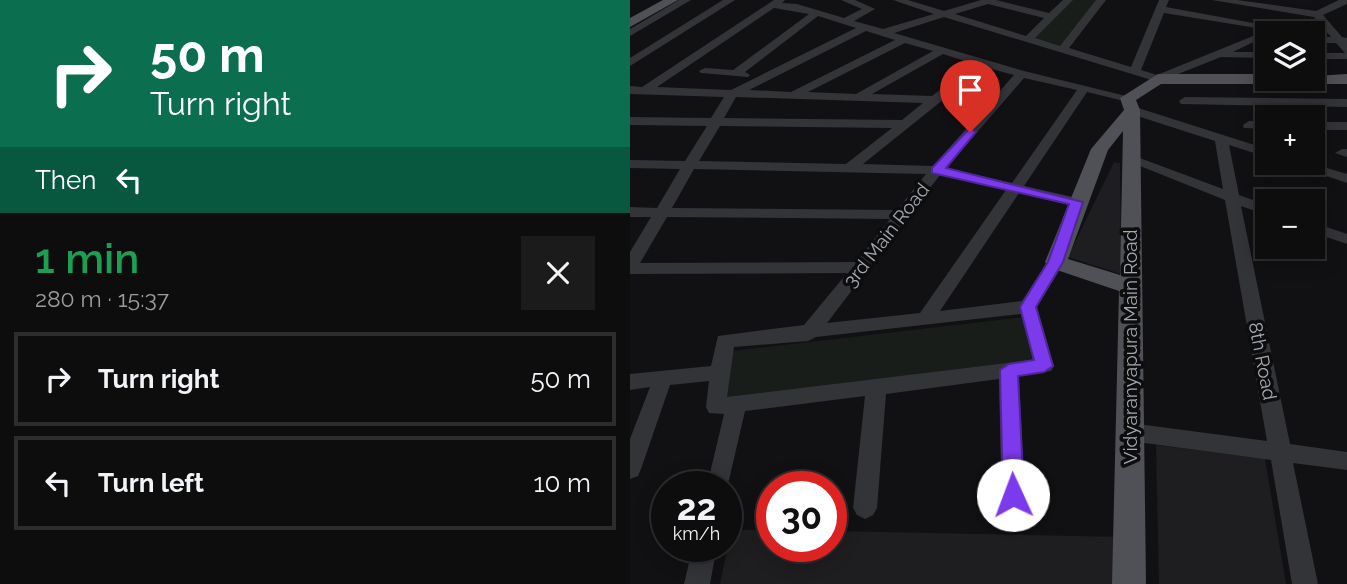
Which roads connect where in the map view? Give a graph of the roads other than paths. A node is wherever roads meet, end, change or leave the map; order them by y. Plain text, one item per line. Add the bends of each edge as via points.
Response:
1 (659, 0) edge
2 (673, 0) edge
3 (686, 0) edge
4 (730, 0) edge
5 (846, 0) edge
6 (898, 0) edge
7 (990, 0) edge
8 (1068, 0) edge
9 (1101, 0) edge
10 (1195, 0) edge
11 (1217, 0) edge
12 (1347, 0) edge
13 (777, 2) edge
14 (806, 3) edge
15 (1162, 5) edge
16 (1328, 9) junction
17 (1347, 9) edge
18 (816, 13) junction
19 (662, 14) junction
20 (944, 14) junction
21 (1186, 14) junction
22 (1317, 14) junction
23 (630, 16) edge
24 (1051, 17) junction
25 (703, 20) junction
26 (847, 20) junction
27 (1300, 21) edge
28 (630, 23) edge
29 (1255, 25) edge
30 (1326, 25) junction
31 (1347, 25) edge
32 (864, 28) junction
33 (630, 33) edge
34 (882, 33) junction
35 (904, 39) junction
36 (1028, 40) junction
37 (1254, 40) edge
38 (1325, 40) edge
39 (1343, 40) edge
40 (1062, 50) junction
41 (1347, 50) edge
42 (941, 51) junction
43 (1218, 54) junction
44 (1255, 55) edge
45 (1325, 56) edge
46 (1347, 56) edge
47 (633, 59) edge
48 (982, 63) junction
49 (705, 71) dead end
50 (1135, 71) junction
51 (735, 74) junction
52 (1021, 74) junction
53 (765, 77) junction
54 (1157, 79) junction
55 (1347, 79) edge
56 (630, 90) edge
57 (1083, 90) junction
58 (644, 91) junction
59 (732, 94) junction
60 (792, 96) junction
61 (859, 97) junction
62 (932, 100) junction
63 (1185, 100) dead end
64 (1347, 103) edge
65 (1130, 104) junction
66 (630, 121) edge
67 (715, 122) junction
68 (904, 124) junction
69 (1249, 125) dead end
70 (1255, 125) edge
71 (1325, 126) edge
72 (1347, 127) edge
73 (1222, 138) junction
74 (1255, 149) edge
75 (1132, 160) junction
76 (630, 164) edge
77 (690, 166) junction
78 (851, 167) junction
79 (937, 170) junction
80 (1325, 173) edge
81 (1347, 180) edge
82 (1017, 188) junction
83 (1232, 198) junction
84 (1077, 202) junction
85 (1255, 207) edge
86 (630, 212) edge
87 (662, 212) junction
88 (901, 215) junction
89 (1325, 231) edge
90 (1347, 239) edge
91 (1056, 262) junction
92 (859, 267) junction
93 (630, 268) edge
94 (1131, 287) junction
95 (1028, 307) junction
96 (925, 319) junction
97 (808, 334) junction
98 (1009, 370) junction
99 (720, 372) junction
100 (663, 378) junction
101 (630, 382) edge
102 (876, 387) junction
103 (736, 405) junction
104 (1130, 432) junction
105 (1280, 450) junction
106 (1347, 461) edge
107 (630, 469) edge
108 (721, 471) edge
109 (864, 508) dead end
110 (1014, 520) dead end
111 (702, 562) edge
112 (697, 584) edge
113 (1129, 584) edge
114 (1305, 584) edge

1 - 23 main road
2 - 28 main road
3 - 19 street
4 - 25 street
5 - 26 street via 870,9
6 - 20 street
7 - 20 street
7 - 24 street
8 - 24 street
9 - 40 street
10 - 21 street
11 - 22 street
12 - 16 street
13 - 14 street
13 - 58 street
14 - 18 street
14 - 26 street
15 - 21 street
15 - 50 street
16 - 17 street
16 - 22 street
18 - 26 street
18 - 51 street
19 - 25 street
19 - 33 street
20 - 34 street
20 - 36 street
21 - 29 street
22 - 27 street
22 - 30 street
24 - 36 street
25 - 47 street
26 - 32 street
30 - 31 street
30 - 39 street
32 - 34 street
32 - 53 street
34 - 35 street
35 - 42 street
35 - 60 street
36 - 40 street
37 - 43 street
38 - 39 street
39 - 41 street
40 - 50 street
42 - 48 street
42 - 61 street
43 - 44 street
43 - 54 street
45 - 46 street
48 - 52 street
48 - 62 street
49 - 51 street
50 - 54 street
51 - 53 street
52 - 57 street
52 - 79 street, 3rd Main Road
53 - 59 street
54 - 55 main road
54 - 65 main road
56 - 58 street
57 - 65 street
57 - 82 street
58 - 59 street
59 - 60 street
59 - 67 street
60 - 61 street
61 - 62 street
62 - 68 street
63 - 64 street
65 - 73 street
65 - 75 main road, Vidyaranyapura Main Road
65 - 84 main road via 1100,149
66 - 67 street
67 - 68 street
67 - 77 street
68 - 78 street
69 - 70 street
71 - 72 street
73 - 74 street
73 - 83 street, 8th Road
75 - 83 street
75 - 94 main road, Vidyaranyapura Main Road
76 - 77 street
77 - 78 street
77 - 87 street
78 - 79 street
79 - 82 street
79 - 88 street, 3rd Main Road
80 - 81 street
82 - 84 street
82 - 96 street
83 - 85 street
83 - 105 street, 8th Road
84 - 91 main road
86 - 87 street
87 - 88 street
87 - 93 street
88 - 92 street, 3rd Main Road
89 - 90 street
91 - 94 main road
91 - 95 street
92 - 93 street
92 - 97 street, 3rd Main Road
94 - 104 main road, Vidyaranyapura Main Road
95 - 96 street
95 - 98 street via 1044,366
96 - 97 street
97 - 99 street via 725,341
98 - 102 street
98 - 110 street
99 - 100 street
99 - 103 street via 716,407
100 - 101 street
100 - 107 street
102 - 103 street
102 - 109 street
103 - 108 street
104 - 105 street
104 - 113 main road, Vidyaranyapura Main Road
105 - 106 street
105 - 114 street, 8th Road
111 - 112 street

